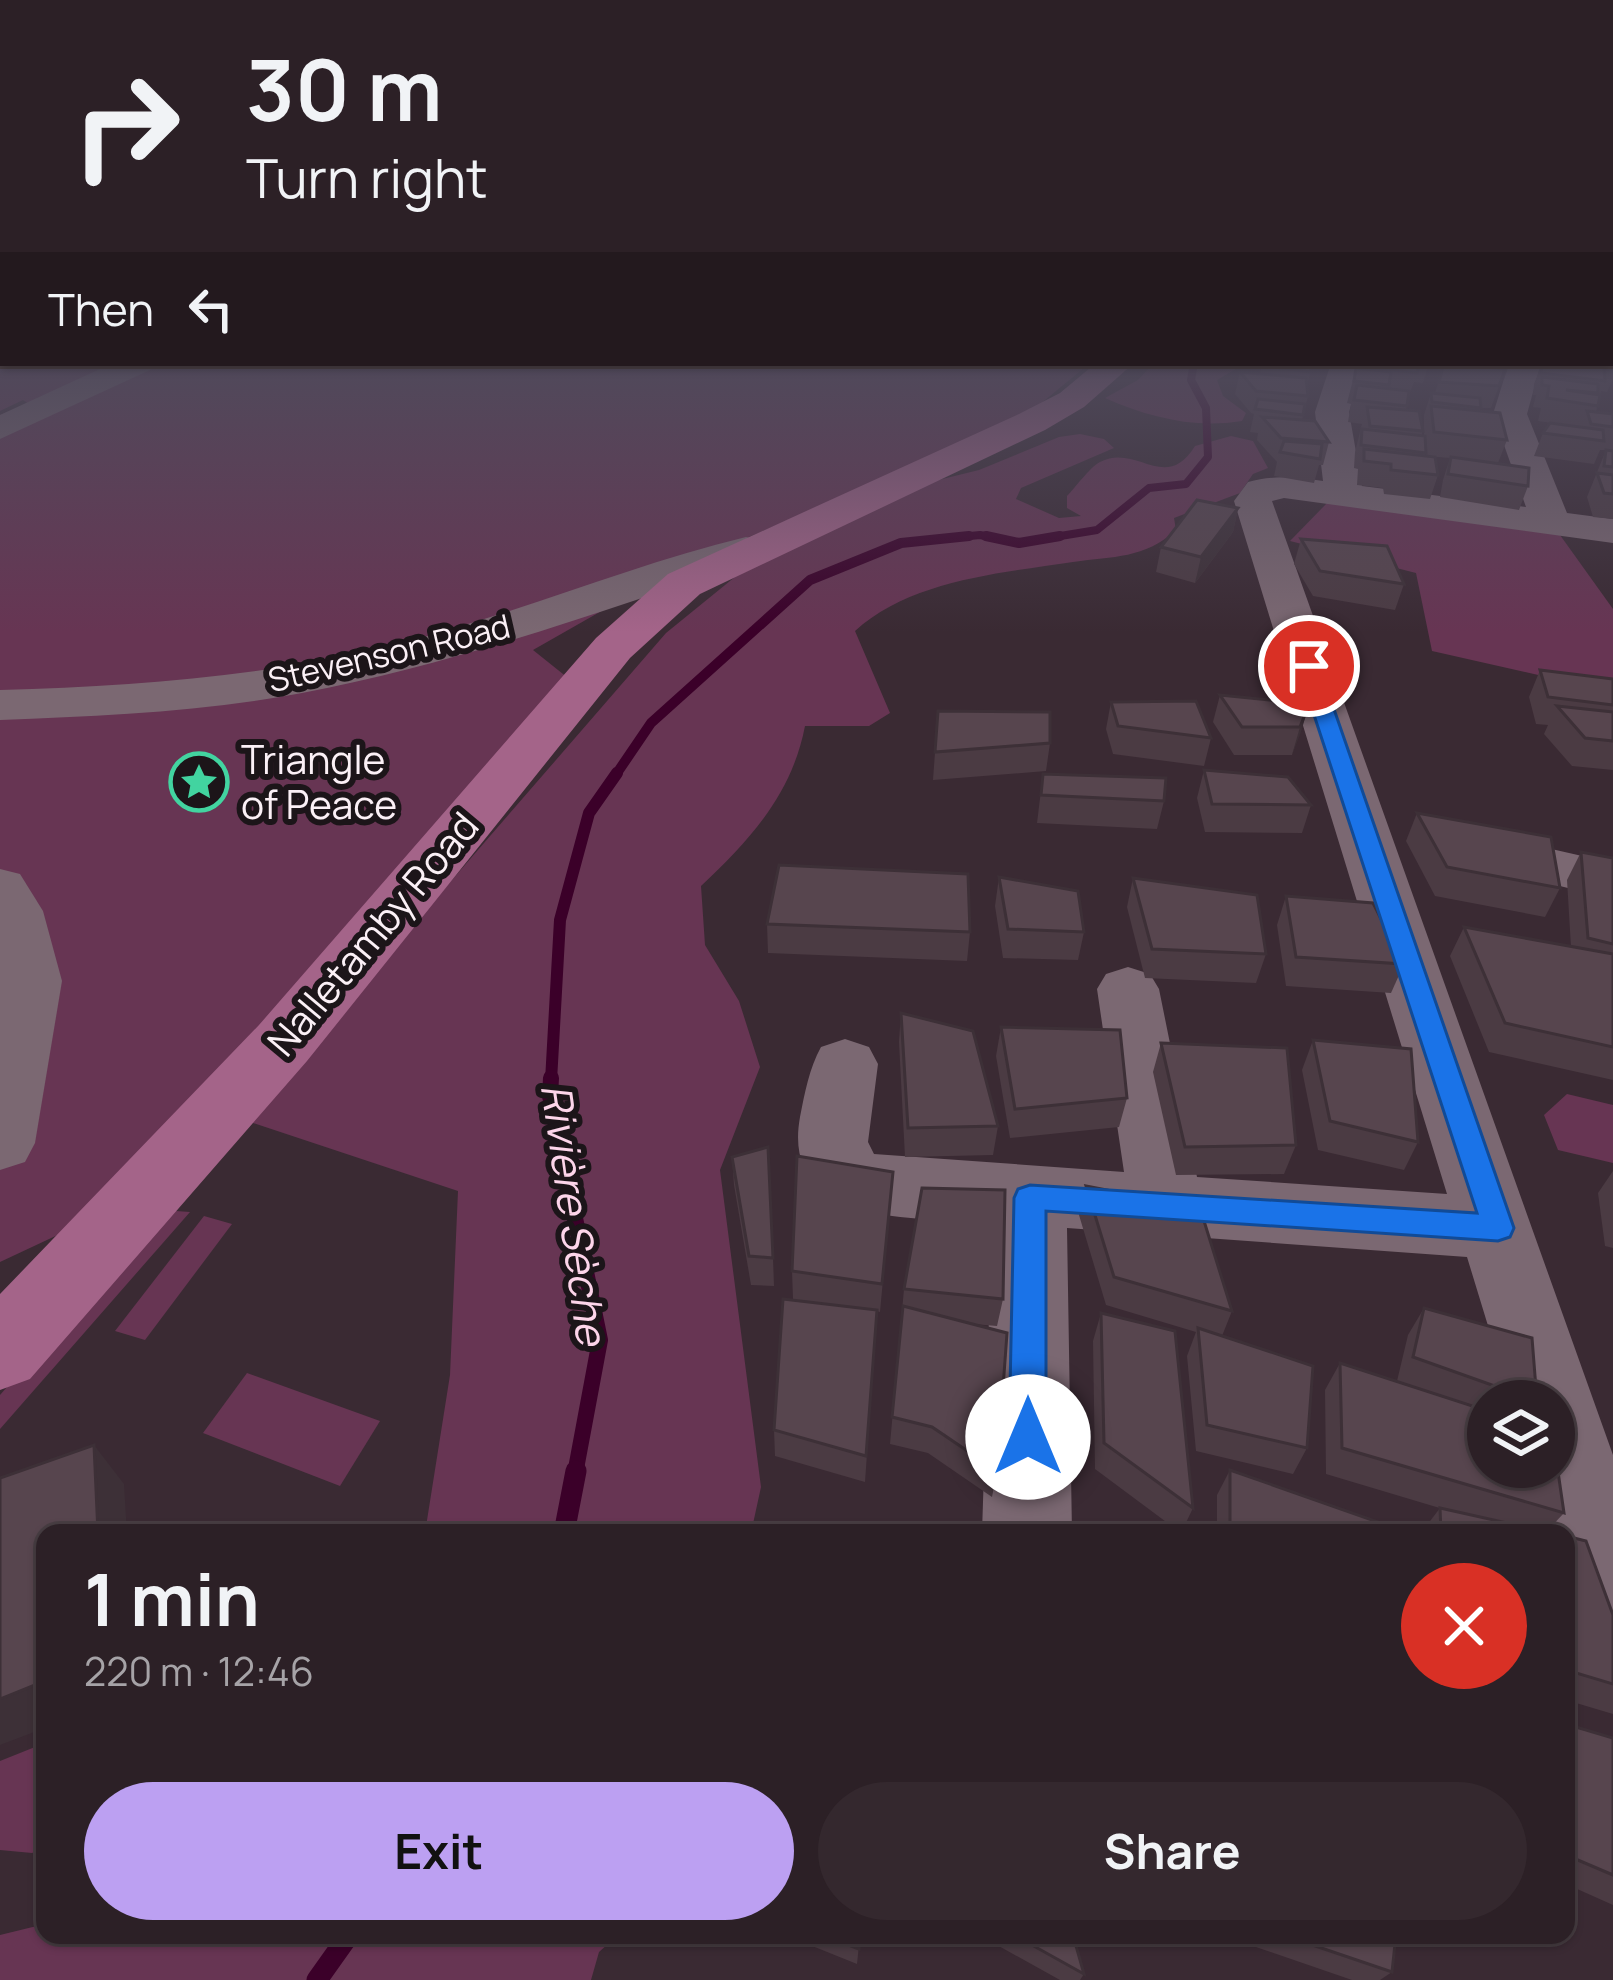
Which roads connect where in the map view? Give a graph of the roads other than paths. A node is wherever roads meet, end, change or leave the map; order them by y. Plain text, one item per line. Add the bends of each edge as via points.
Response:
1 (978, 446) edge
2 (1336, 446) edge
3 (1530, 446) edge
4 (1345, 495) junction
5 (1581, 527) edge
6 (766, 542) junction
7 (1613, 575) edge
8 (0, 705) edge
9 (1360, 820) junction
10 (1613, 880) edge
11 (0, 887) edge
12 (1128, 989) dead end
13 (845, 1064) dead end
14 (0, 1143) edge
15 (1030, 1198) junction
16 (1166, 1206) junction
17 (1498, 1228) junction
18 (0, 1352) edge
19 (1547, 1380) edge
20 (1575, 1470) edge
21 (1027, 1524) edge
22 (1613, 1591) edge

1 - 6 main road, Nalletamby Road
2 - 4 street
3 - 5 street
4 - 5 street
4 - 9 street via 1284,487 1261,490 1253,501
5 - 7 street
6 - 8 street, Stevenson Road via 440,648 299,680
6 - 18 main road, Nalletamby Road via 684,584 613,648 283,1043
9 - 10 street
9 - 17 street
11 - 14 street via 31,981
12 - 16 street
13 - 15 street via 832,1147 849,1174 888,1186
15 - 16 street
15 - 21 street
16 - 17 street
17 - 19 street
20 - 22 street

